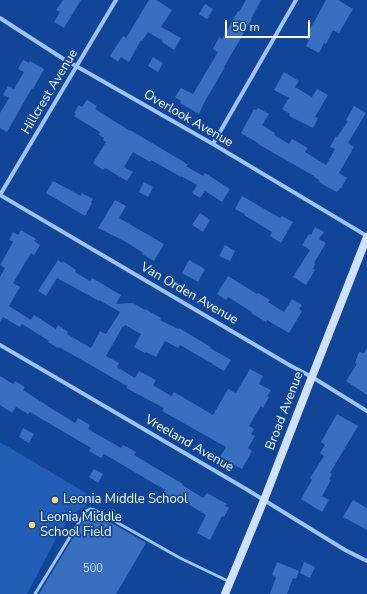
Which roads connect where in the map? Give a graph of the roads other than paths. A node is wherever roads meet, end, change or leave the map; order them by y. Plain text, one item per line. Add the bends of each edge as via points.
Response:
1 (116, 0) edge
2 (296, 0) edge
3 (0, 18) edge
4 (77, 66) junction
5 (213, 144) junction
6 (0, 195) edge
7 (367, 236) edge
8 (0, 345) edge
9 (312, 377) junction
10 (367, 411) edge
11 (264, 500) junction
12 (367, 561) edge
13 (230, 582) junction
14 (35, 594) edge
15 (225, 594) edge

1 - 4 street, Hillcrest Avenue
2 - 5 street
3 - 4 street, Overlook Avenue
4 - 5 street, Overlook Avenue
4 - 6 street, Hillcrest Avenue
5 - 7 street, Overlook Avenue
6 - 9 street, Van Orden Avenue
7 - 9 street, Broad Avenue
8 - 11 street, Vreeland Avenue
9 - 10 street, Van Orden Avenue
9 - 11 street, Broad Avenue
11 - 12 street, Vreeland Avenue
11 - 13 street, Broad Avenue
13 - 14 lane via 90,509 84,514
13 - 15 street, Broad Avenue

